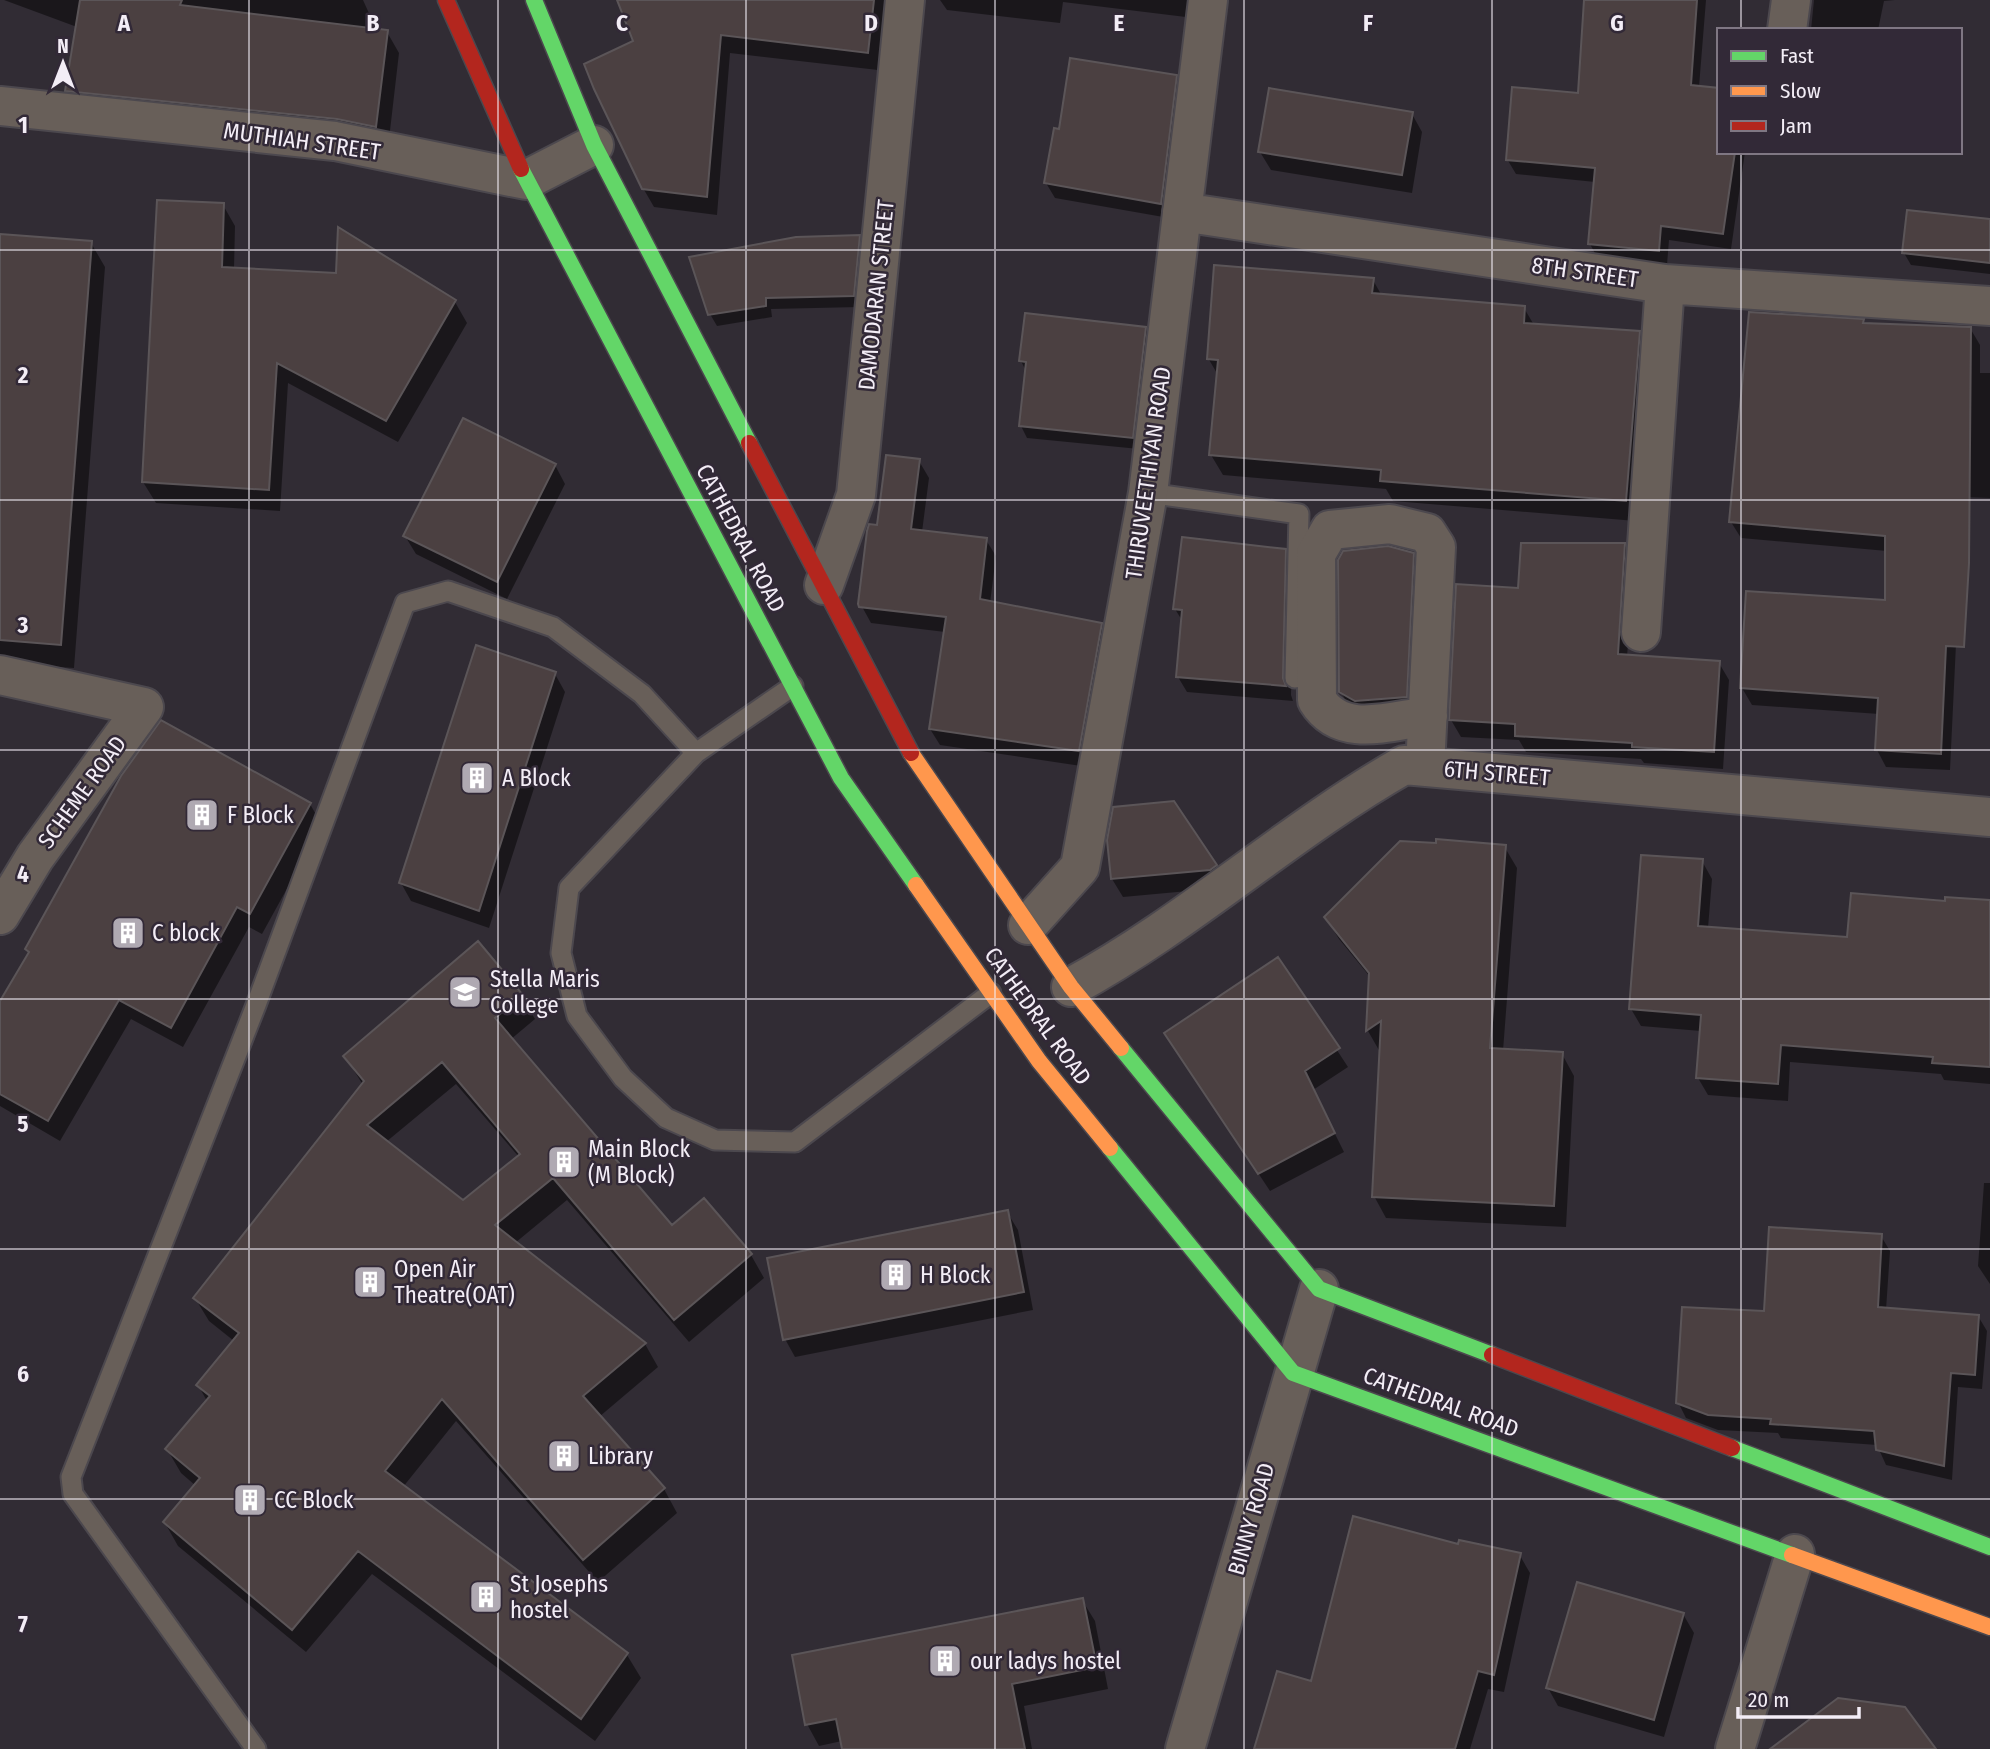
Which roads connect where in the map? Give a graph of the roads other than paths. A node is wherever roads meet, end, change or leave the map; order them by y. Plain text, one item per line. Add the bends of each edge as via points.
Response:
1 (446, 0) edge
2 (534, 0) edge
3 (905, 0) edge
4 (1208, 0) edge
5 (1791, 0) edge
6 (1787, 28) edge
7 (0, 106) edge
8 (594, 145) junction
9 (526, 180) junction
10 (1182, 212) junction
11 (1665, 284) junction
12 (1990, 306) edge
13 (1148, 493) junction
14 (824, 585) junction
15 (1641, 632) dead end
16 (0, 676) edge
17 (1295, 678) dead end
18 (793, 686) junction
19 (1428, 716) junction
20 (696, 753) junction
21 (1425, 767) junction
22 (1990, 817) edge
23 (18, 854) edge
24 (0, 915) edge
25 (1028, 925) junction
26 (1071, 987) junction
27 (991, 993) junction
28 (1319, 1289) junction
29 (1293, 1373) junction
30 (1990, 1547) edge
31 (1795, 1554) junction
32 (1990, 1628) edge
33 (256, 1749) edge
34 (1185, 1749) edge
35 (1735, 1749) edge

1 - 9 main road, CATHEDRAL ROAD
2 - 8 main road, CATHEDRAL ROAD
3 - 14 street, DAMODARAN STREET via 856,495
4 - 10 street, THIRUVEETHIYAN ROAD
5 - 6 street
7 - 9 street, MUTHIAH STREET via 335,141
8 - 9 street
8 - 14 main road, CATHEDRAL ROAD
9 - 18 main road, CATHEDRAL ROAD
10 - 11 street, 8TH STREET
10 - 13 street, THIRUVEETHIYAN ROAD
11 - 12 street, 8TH STREET
11 - 15 street
13 - 17 lane via 1299,514
13 - 25 street, THIRUVEETHIYAN ROAD via 1080,867
14 - 25 main road, CATHEDRAL ROAD via 912,755
16 - 23 street, SCHEME ROAD via 144,707
18 - 20 lane
18 - 27 main road, CATHEDRAL ROAD via 841,778
19 - 19 street via 1436,547 1427,533 1390,524 1330,530 1316,554 1317,700 1325,714 1351,726
19 - 21 street
20 - 27 lane via 569,888 561,953 577,1016 623,1078 666,1118 715,1140 795,1142
20 - 33 lane via 642,694 553,627 448,591 405,603 256,1005 71,1477 72,1494
21 - 22 street, 6TH STREET
21 - 26 street, 6TH STREET via 1404,765 1350,796 1127,957
23 - 24 street, SCHEME ROAD
25 - 26 main road, CATHEDRAL ROAD
26 - 28 main road, CATHEDRAL ROAD
27 - 29 main road, CATHEDRAL ROAD via 1039,1061
28 - 29 street, BINNY ROAD
28 - 30 main road, CATHEDRAL ROAD
29 - 31 main road, CATHEDRAL ROAD
29 - 34 street, BINNY ROAD
31 - 32 main road, CATHEDRAL ROAD
31 - 35 street

